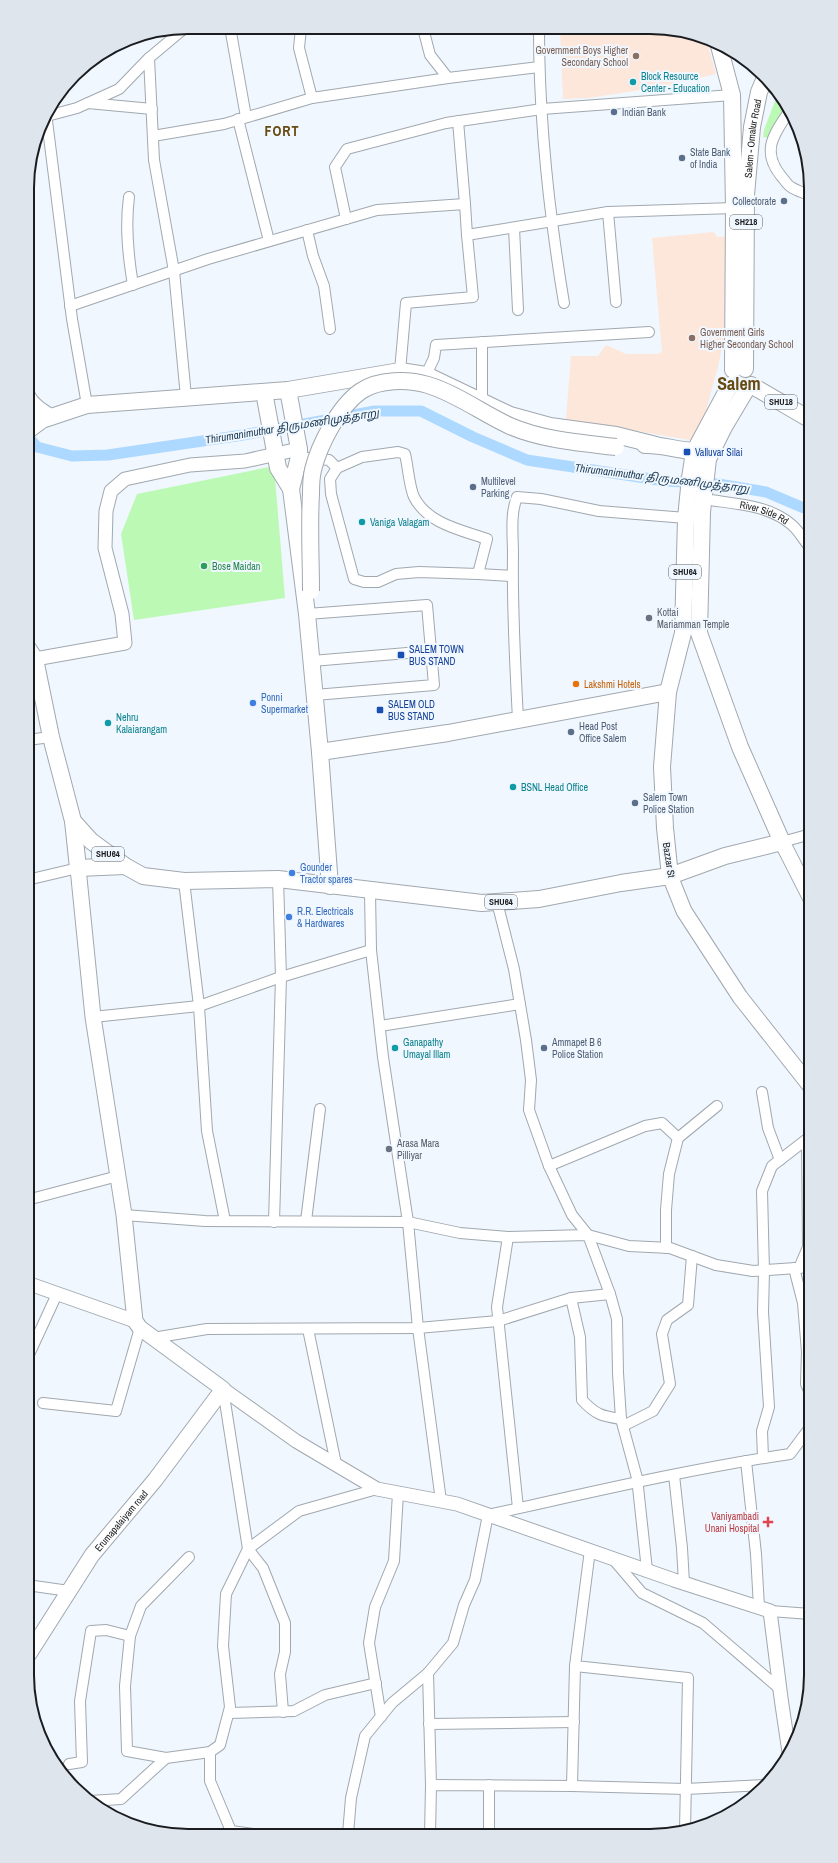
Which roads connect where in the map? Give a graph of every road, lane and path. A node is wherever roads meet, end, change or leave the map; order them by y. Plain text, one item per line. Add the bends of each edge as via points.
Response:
1 (178, 34) edge
2 (231, 34) edge
3 (300, 34) edge
4 (425, 34) edge
5 (539, 34) edge
6 (720, 51) edge
7 (149, 58) junction
8 (539, 67) junction
9 (448, 78) junction
10 (763, 83) edge
11 (732, 95) junction
12 (312, 98) junction
13 (88, 103) junction
14 (542, 108) junction
15 (152, 109) junction
16 (54, 113) edge
17 (786, 116) edge
18 (242, 118) junction
19 (458, 121) junction
20 (48, 124) edge
21 (153, 136) junction
22 (804, 193) edge
23 (129, 197) dead end
24 (465, 204) junction
25 (734, 208) junction
26 (608, 212) junction
27 (346, 219) junction
28 (551, 222) junction
29 (514, 228) junction
30 (307, 230) junction
31 (467, 235) junction
32 (270, 241) junction
33 (174, 271) junction
34 (133, 284) junction
35 (616, 302) dead end
36 (564, 304) dead end
37 (70, 306) junction
38 (518, 310) dead end
39 (330, 329) dead end
40 (649, 332) dead end
41 (482, 342) junction
42 (400, 371) junction
43 (736, 374) junction
44 (426, 375) junction
45 (749, 388) junction
46 (288, 392) junction
47 (265, 396) junction
48 (186, 397) junction
49 (482, 400) junction
50 (34, 405) edge
51 (87, 405) junction
52 (804, 416) edge
53 (46, 419) junction
54 (34, 427) edge
55 (616, 441) junction
56 (298, 449) junction
57 (275, 451) junction
58 (706, 453) junction
59 (337, 468) junction
60 (291, 489) junction
61 (695, 510) junction
62 (804, 540) edge
63 (478, 574) junction
64 (512, 576) junction
65 (311, 591) dead end
66 (307, 614) junction
67 (683, 633) junction
68 (699, 633) junction
69 (431, 651) junction
70 (34, 653) edge
71 (312, 661) junction
72 (34, 666) edge
73 (668, 692) junction
74 (315, 695) junction
75 (518, 719) junction
76 (51, 737) junction
77 (34, 739) edge
78 (320, 752) junction
79 (73, 821) junction
80 (804, 836) edge
81 (782, 842) junction
82 (125, 866) junction
83 (78, 868) junction
84 (670, 876) junction
85 (34, 878) edge
86 (278, 880) junction
87 (184, 881) junction
88 (330, 886) junction
89 (804, 886) edge
90 (370, 891) junction
91 (497, 902) junction
92 (371, 950) junction
93 (281, 978) junction
94 (520, 1004) junction
95 (199, 1006) junction
96 (93, 1017) junction
97 (380, 1026) junction
98 (804, 1078) edge
99 (762, 1092) dead end
100 (718, 1106) dead end
101 (320, 1109) dead end
102 (678, 1138) junction
103 (804, 1141) edge
104 (780, 1160) junction
105 (549, 1166) junction
106 (118, 1176) junction
107 (34, 1198) edge
108 (124, 1215) junction
109 (225, 1220) junction
110 (306, 1221) junction
111 (274, 1222) junction
112 (408, 1222) junction
113 (588, 1235) junction
114 (508, 1237) junction
115 (666, 1248) junction
116 (804, 1254) edge
117 (692, 1256) junction
118 (804, 1267) edge
119 (796, 1268) junction
120 (764, 1270) junction
121 (34, 1286) edge
122 (57, 1294) junction
123 (610, 1294) junction
124 (571, 1298) junction
125 (804, 1315) edge
126 (498, 1322) junction
127 (137, 1324) junction
128 (418, 1328) junction
129 (308, 1329) junction
130 (153, 1338) junction
131 (34, 1344) edge
132 (224, 1389) junction
133 (43, 1403) dead end
134 (622, 1422) junction
135 (804, 1435) edge
136 (763, 1458) junction
137 (746, 1461) junction
138 (336, 1464) junction
139 (674, 1475) junction
140 (638, 1482) junction
141 (377, 1489) junction
142 (398, 1493) junction
143 (441, 1501) junction
144 (518, 1508) junction
145 (488, 1515) junction
146 (248, 1550) junction
147 (590, 1550) junction
148 (189, 1557) dead end
149 (612, 1558) junction
150 (647, 1570) junction
151 (684, 1583) junction
152 (34, 1586) edge
153 (69, 1591) junction
154 (764, 1609) junction
155 (804, 1613) edge
156 (130, 1636) junction
157 (34, 1646) edge
158 (575, 1666) junction
159 (428, 1673) junction
160 (376, 1683) junction
161 (780, 1689) junction
162 (283, 1712) junction
163 (229, 1713) junction
164 (381, 1717) junction
165 (574, 1722) junction
166 (429, 1724) junction
167 (788, 1743) edge
168 (210, 1752) junction
169 (166, 1758) junction
170 (69, 1764) dead end
171 (431, 1785) junction
172 (489, 1785) junction
173 (758, 1785) edge
174 (572, 1786) junction
175 (686, 1789) junction
176 (99, 1800) edge
177 (685, 1825) edge
178 (231, 1829) edge
179 (348, 1829) edge
180 (430, 1829) edge
181 (489, 1829) edge

1 - 7 street
2 - 18 street
3 - 12 street via 299,48
4 - 9 street via 430,55
5 - 8 street
6 - 11 main road, Salem - Omalur Road
7 - 13 street via 119,89
7 - 15 street
8 - 9 street
8 - 14 street
9 - 12 street
10 - 43 main road, Salem - Omalur Road / SH218 via 752,127
11 - 14 street
11 - 25 main road, Salem - Omalur Road / SH218
12 - 18 street
13 - 15 street
13 - 16 street
14 - 19 street
14 - 28 street
15 - 21 street
17 - 22 street via 777,130 770,158 790,187
18 - 21 street via 224,124
18 - 32 street
19 - 24 street
19 - 27 street via 347,149 335,167
20 - 37 street
21 - 33 street via 154,160
23 - 34 street via 126,216 128,255
24 - 27 street via 377,210
24 - 31 street
25 - 26 street
25 - 43 main road, Salem - Omalur Road / SH218
26 - 28 street
26 - 35 street
27 - 30 street
28 - 29 street
28 - 36 street
29 - 31 street
29 - 38 street
30 - 32 street
30 - 39 street via 324,286
31 - 42 street via 473,297 406,303
32 - 33 street
33 - 34 street
33 - 48 street
34 - 37 street
37 - 51 street
40 - 41 street
41 - 44 street via 436,345 434,358
41 - 49 street
42 - 44 main road
42 - 46 main road
43 - 45 main road via 752,377
43 - 45 main road via 735,390
43 - 58 main road, Salem - Omalur Road / SH218
44 - 49 main road
45 - 52 main road, SHU18
45 - 58 main road
46 - 47 main road
46 - 56 main road
47 - 48 main road
47 - 57 main road
48 - 51 main road
49 - 55 main road via 510,415
50 - 53 main road
51 - 53 main road
53 - 54 main road
55 - 58 main road
55 - 65 main road, bridge via 561,439 510,426 429,385 401,381 381,383 361,391 345,407 331,427 319,449 312,472
56 - 57 street
56 - 59 street via 329,460
56 - 60 main road
57 - 60 main road via 278,468
57 - 70 street via 245,461 190,465 125,479 111,491 106,511 105,548 122,614 125,642
58 - 61 main road, SHU64
59 - 63 street via 362,457 398,452 405,454 414,496 425,512 443,523 487,539
59 - 63 street via 330,479 330,494 354,579 378,582 396,574 419,572
60 - 66 main road
61 - 62 street, River Side Rd via 756,507 769,511 792,525
61 - 64 street, River Side Rd via 599,511 541,499 517,497 513,524
61 - 67 main road, SHU64
61 - 68 main road
63 - 64 street
64 - 75 street
66 - 69 street via 427,605
66 - 71 main road
67 - 68 main road
67 - 73 main road, Bazzar St
68 - 81 main road via 740,747
69 - 71 street
69 - 74 street via 434,685
71 - 74 main road
72 - 76 main road, SHU64
73 - 75 main road
73 - 84 main road, Bazzar St via 662,767
74 - 78 main road
75 - 78 main road via 448,733
76 - 77 street
76 - 79 main road, SHU64
78 - 88 main road
79 - 82 main road, SHU64 via 91,841
79 - 83 main road
80 - 81 street
81 - 84 main road, SHU64 via 725,856
81 - 89 main road
82 - 83 main road
82 - 87 main road, SHU64 via 143,876
83 - 85 street
83 - 96 main road
84 - 91 main road, SHU64 via 539,899
84 - 98 main road, Bazzar St via 684,911 740,997
86 - 87 main road, SHU64
86 - 88 main road, SHU64
86 - 93 street
87 - 95 street
88 - 90 main road, SHU64
90 - 91 main road, SHU64 via 482,903
90 - 92 street
91 - 94 street via 514,968
92 - 93 street
92 - 97 street
93 - 95 street
93 - 111 street
94 - 97 street
94 - 105 street via 531,1080 529,1110
95 - 96 street
95 - 109 street via 207,1131
96 - 106 main road
97 - 112 street
99 - 104 street via 768,1128
100 - 102 street
101 - 110 street
102 - 105 street via 662,1123 645,1126
102 - 115 street via 669,1174
103 - 104 street
104 - 120 street via 772,1166 762,1191
105 - 113 street via 572,1215
106 - 107 street
106 - 108 main road
108 - 109 street
108 - 127 main road
109 - 111 street
110 - 111 street
110 - 112 street
112 - 114 street via 460,1233
112 - 128 street
113 - 114 street
113 - 115 street via 629,1246
113 - 123 street
114 - 126 street via 496,1307
115 - 117 street
116 - 119 street
117 - 120 street via 716,1265 753,1271
117 - 134 street via 688,1305 667,1320 662,1334 670,1384 653,1411
118 - 119 street
119 - 120 street
119 - 125 street
120 - 136 street via 763,1312 769,1407 762,1431
121 - 122 street
122 - 127 street
122 - 131 street
123 - 124 street
123 - 134 street via 616,1319
124 - 126 street
124 - 134 street via 580,1337 582,1400 593,1412
126 - 128 street
126 - 144 street
127 - 130 main road
127 - 133 street via 116,1411
128 - 129 street
128 - 143 street
129 - 130 street via 207,1329
129 - 138 street
130 - 132 main road
132 - 138 street via 296,1441
132 - 146 street
132 - 153 main road, Erumapalaiyam road via 155,1480 92,1555
134 - 140 street
135 - 136 street via 790,1454
136 - 137 street
137 - 139 street
137 - 154 street
138 - 141 street
139 - 140 street
139 - 151 street
140 - 144 street
140 - 150 street
141 - 142 street
141 - 146 street via 299,1511
142 - 143 street
142 - 160 street via 394,1561 375,1607 369,1643
143 - 145 street
144 - 145 street
145 - 147 street
145 - 159 street via 475,1580 464,1605 453,1643
146 - 162 street via 263,1568 285,1622 285,1652 280,1674
146 - 163 street via 226,1594 223,1646
147 - 149 street
147 - 158 street
148 - 156 street via 141,1606
149 - 150 street
149 - 161 street via 642,1593 704,1623
150 - 151 street
151 - 154 street
152 - 153 street
153 - 157 main road, Erumapalaiyam road
154 - 155 street
154 - 161 street
156 - 169 street via 125,1686 128,1750
156 - 170 street via 106,1630 91,1631 80,1701 82,1762
158 - 165 street
158 - 175 street via 688,1678
159 - 164 street via 392,1703
159 - 166 street
160 - 162 street via 325,1695 294,1711
160 - 164 street
161 - 167 street
162 - 163 street
163 - 168 street via 220,1746
164 - 179 street via 365,1736 351,1798
165 - 166 street
165 - 174 street
166 - 171 street
168 - 169 street
168 - 178 street via 210,1781
169 - 176 street via 121,1799
171 - 172 street
171 - 180 street
172 - 174 street
172 - 181 street
173 - 175 street
174 - 175 street
175 - 177 street

